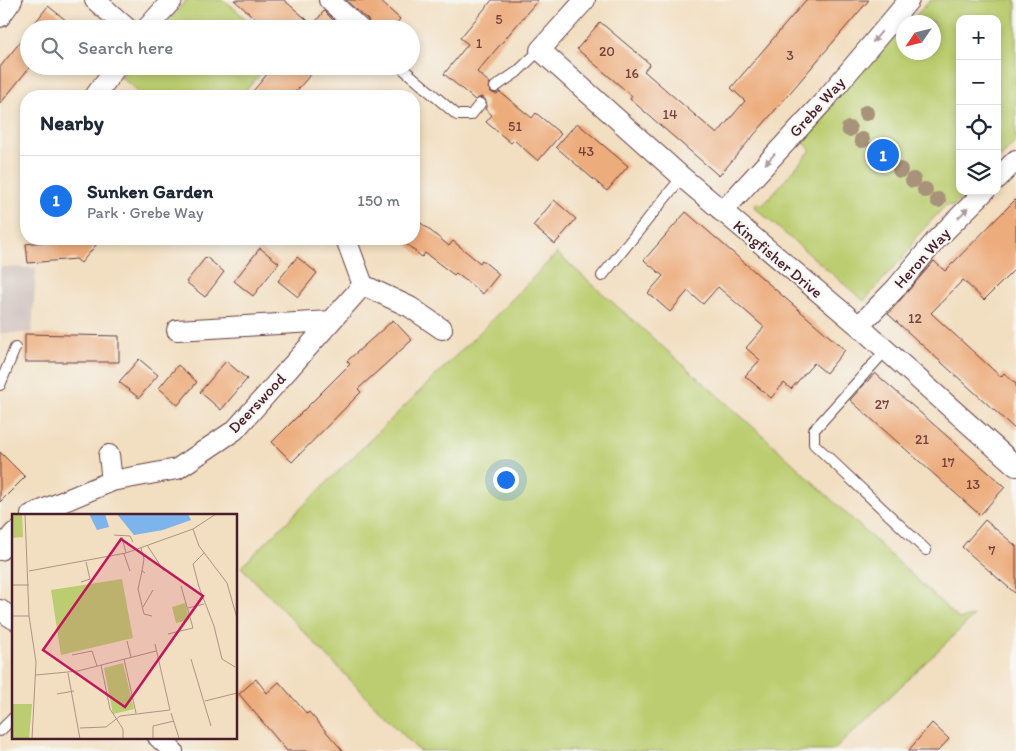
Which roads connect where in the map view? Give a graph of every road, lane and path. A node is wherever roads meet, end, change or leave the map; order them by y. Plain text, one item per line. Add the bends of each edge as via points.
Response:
1 (12, 0) edge
2 (94, 0) edge
3 (172, 0) edge
4 (329, 0) edge
5 (585, 0) edge
6 (909, 0) edge
7 (0, 17) edge
8 (117, 20) edge
9 (154, 20) edge
10 (350, 20) edge
11 (540, 50) junction
12 (110, 75) edge
13 (410, 75) edge
14 (495, 87) dead end
15 (99, 90) edge
16 (480, 104) dead end
17 (1016, 160) edge
18 (1001, 175) edge
19 (682, 178) junction
20 (981, 195) edge
21 (722, 212) junction
22 (348, 245) edge
23 (602, 276) dead end
24 (363, 285) junction
25 (331, 321) junction
26 (859, 326) junction
27 (442, 329) dead end
28 (177, 330) dead end
29 (15, 348) dead end
30 (886, 350) junction
31 (0, 385) edge
32 (109, 455) dead end
33 (1016, 466) edge
34 (112, 481) junction
35 (33, 514) edge
36 (12, 535) edge
37 (0, 550) edge
38 (926, 550) dead end
39 (0, 610) edge
40 (12, 618) edge
41 (12, 718) edge
42 (0, 731) edge
43 (159, 738) edge
44 (173, 751) edge

1 - 7 street
2 - 8 street
3 - 9 street
4 - 10 street
5 - 11 street
6 -> 21 street, Grebe Way via 824,101
11 - 14 lane
11 - 19 street, Kingfisher Drive
12 - 15 street
13 - 16 lane via 457,115 471,115
17 - 18 street
19 - 21 street, Kingfisher Drive
19 - 23 lane
26 -> 20 street, Heron Way
21 - 26 street, Kingfisher Drive
22 - 24 street
24 - 25 street, Deerswood
24 - 27 street via 410,307
25 - 28 street
25 - 34 street, Deerswood via 235,430 177,469
26 - 30 street, Kingfisher Drive
29 - 31 lane
30 - 33 street, Kingfisher Drive
30 - 38 lane via 814,430 814,444
32 - 34 street
34 - 35 street, Deerswood
36 - 37 street
39 - 40 street
41 - 42 lane
43 - 44 street

